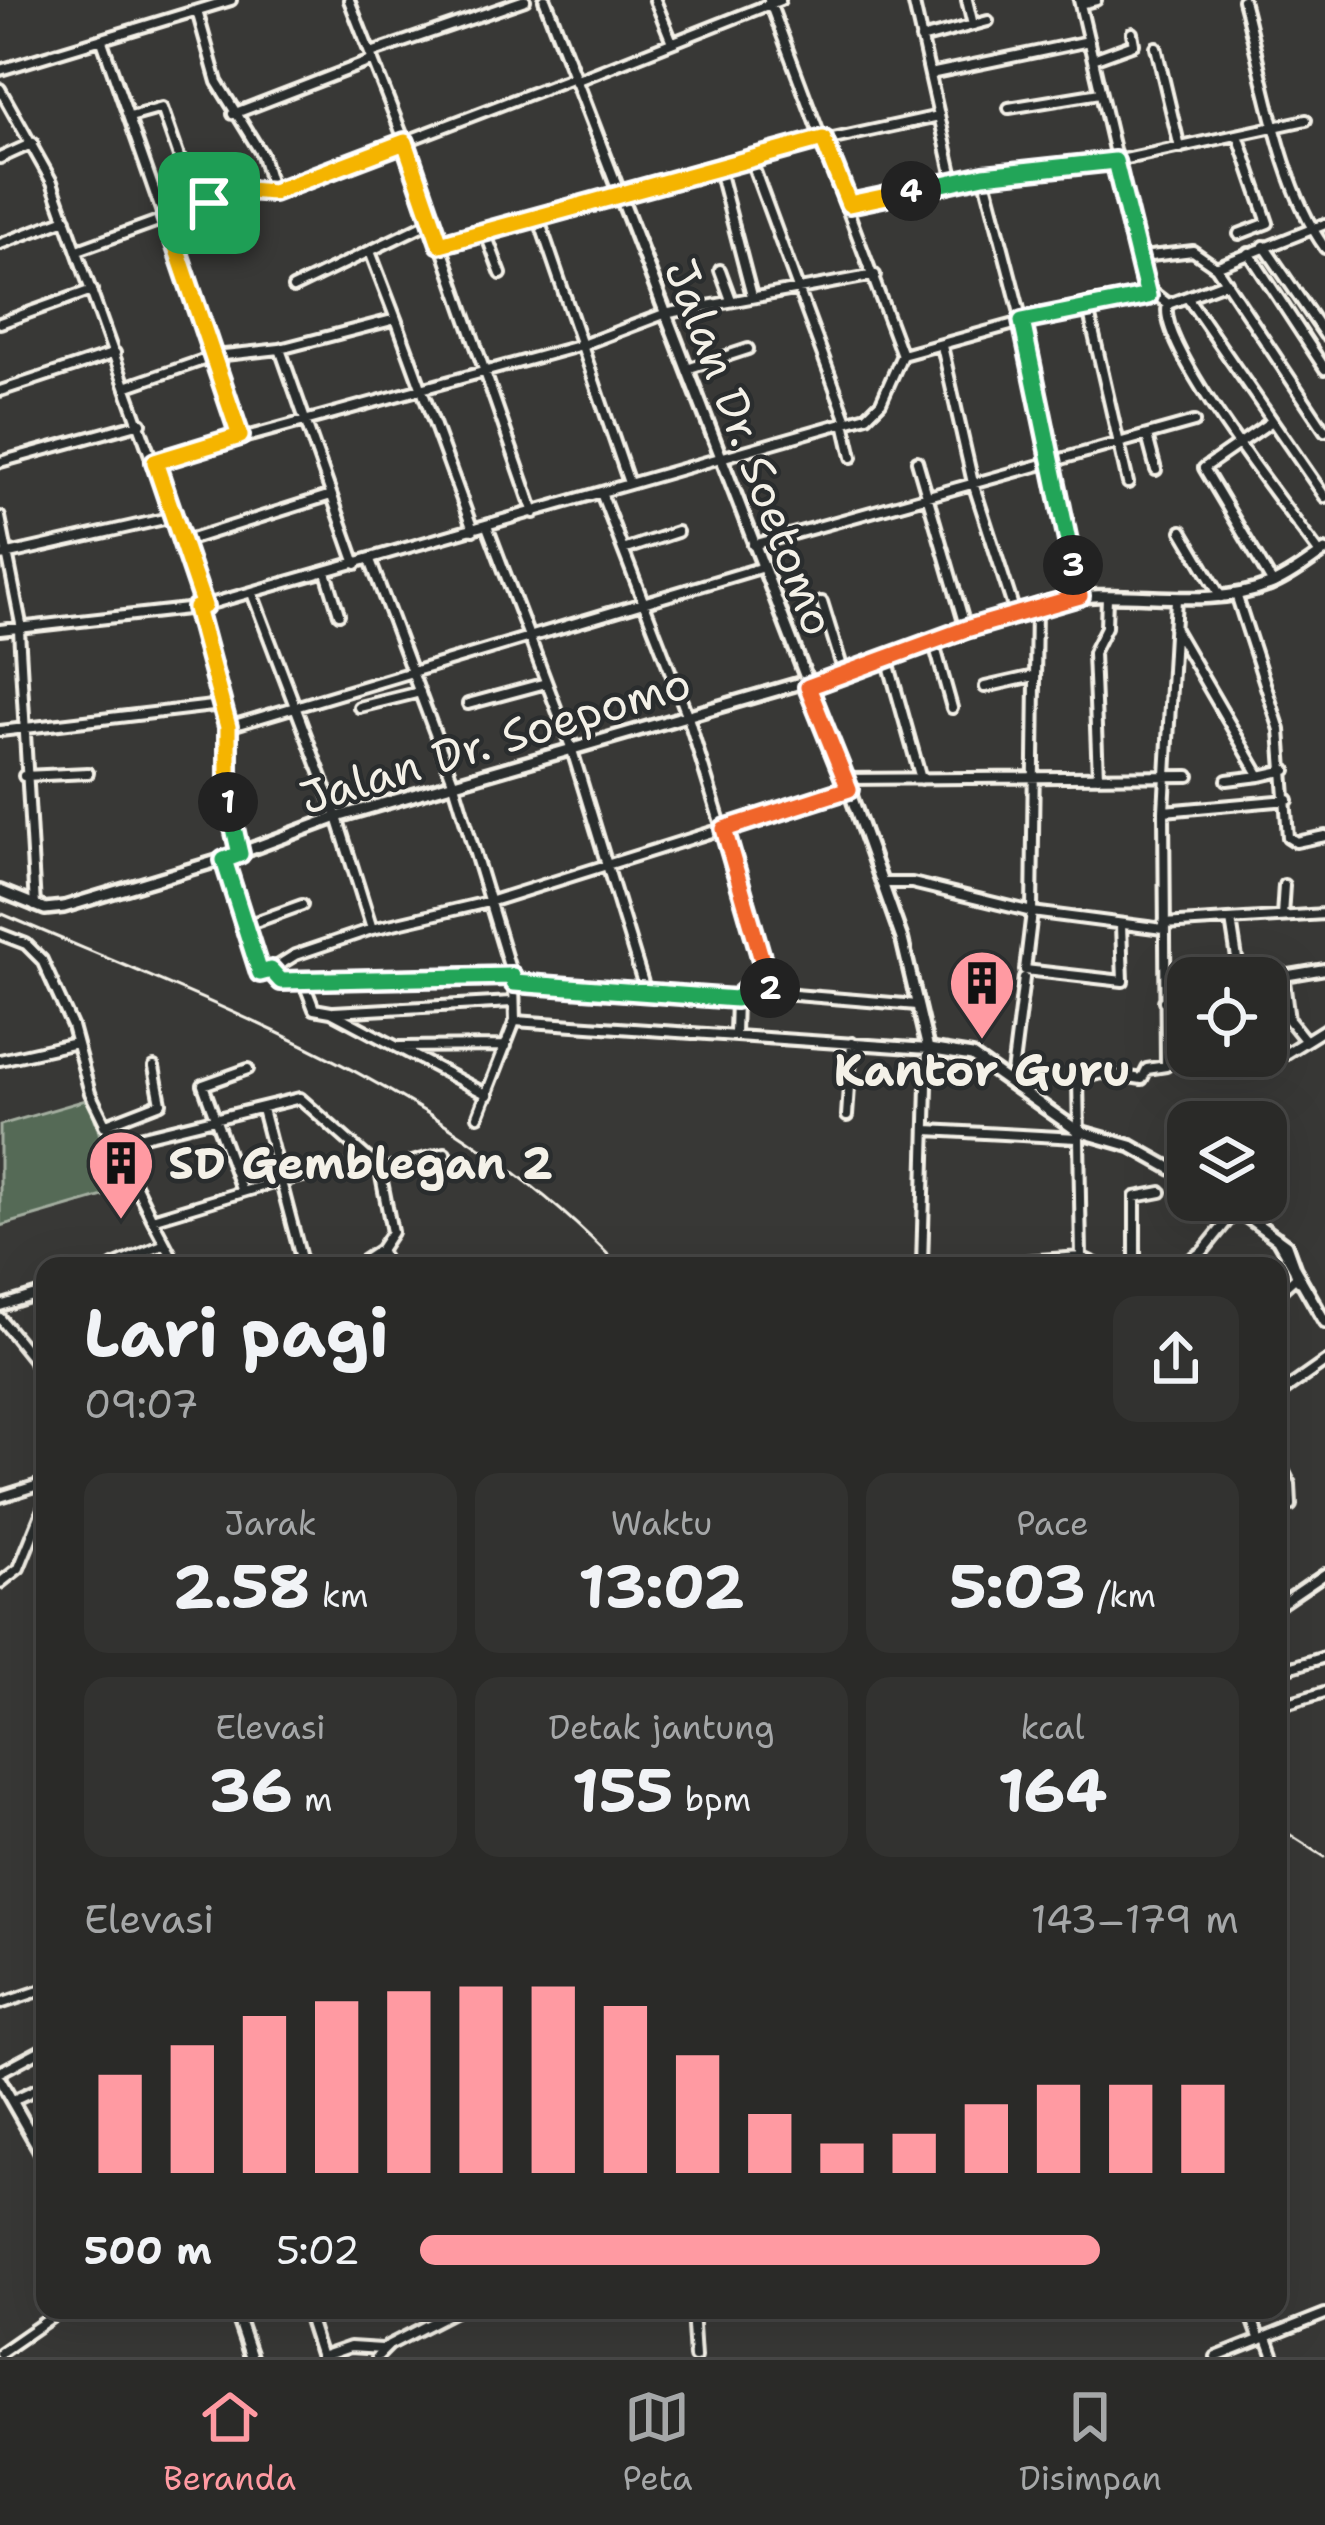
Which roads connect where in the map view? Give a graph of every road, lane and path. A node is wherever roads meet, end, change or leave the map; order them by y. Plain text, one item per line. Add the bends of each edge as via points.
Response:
1 (231, 0) edge
2 (349, 0) edge
3 (525, 0) edge
4 (545, 0) edge
5 (655, 0) edge
6 (913, 0) edge
7 (967, 0) edge
8 (1096, 0) edge
9 (1243, 0) edge
10 (773, 1) edge
11 (1080, 2) edge
12 (196, 10) junction
13 (988, 21) dead end
14 (973, 25) junction
15 (1132, 32) dead end
16 (921, 39) junction
17 (102, 41) junction
18 (1089, 41) junction
19 (671, 42) junction
20 (1156, 47) dead end
21 (372, 56) junction
22 (1093, 59) junction
23 (0, 70) edge
24 (930, 74) junction
25 (574, 79) junction
26 (0, 89) edge
27 (1100, 93) junction
28 (1009, 109) dead end
29 (233, 114) junction
30 (939, 116) junction
31 (130, 118) junction
32 (1306, 120) dead end
33 (1277, 130) junction
34 (1239, 138) junction
35 (823, 139) junction
36 (405, 142) junction
37 (33, 143) junction
38 (1180, 148) junction
39 (750, 157) junction
40 (0, 158) edge
41 (1115, 161) junction
42 (718, 166) junction
43 (984, 175) junction
44 (954, 182) junction
45 (273, 192) junction
46 (619, 195) junction
47 (209, 203) junction
48 (849, 204) junction
49 (166, 217) junction
50 (538, 217) junction
51 (66, 219) junction
52 (432, 221) junction
53 (1325, 224) edge
54 (1310, 227) junction
55 (485, 232) junction
56 (1239, 234) dead end
57 (0, 244) edge
58 (440, 244) junction
59 (1264, 245) junction
60 (1325, 248) edge
61 (78, 250) junction
62 (1249, 253) junction
63 (370, 254) junction
64 (1142, 256) junction
65 (1216, 266) junction
66 (720, 270) dead end
67 (501, 274) dead end
68 (875, 275) junction
69 (1227, 282) junction
70 (293, 288) dead end
71 (92, 290) junction
72 (798, 290) junction
73 (752, 296) junction
74 (1148, 296) junction
75 (1186, 296) junction
76 (731, 300) junction
77 (1087, 304) junction
78 (1168, 304) junction
79 (664, 314) junction
80 (396, 319) junction
81 (1022, 321) junction
82 (0, 323) edge
83 (1325, 335) edge
84 (582, 345) junction
85 (942, 346) junction
86 (280, 349) junction
87 (748, 349) dead end
88 (115, 353) junction
89 (902, 355) junction
90 (215, 356) junction
91 (1325, 369) edge
92 (483, 370) junction
93 (685, 370) junction
94 (128, 386) junction
95 (421, 386) junction
96 (0, 391) edge
97 (303, 419) junction
98 (845, 421) junction
99 (1273, 421) junction
100 (1194, 422) dead end
101 (141, 423) junction
102 (1325, 431) edge
103 (240, 436) junction
104 (1147, 436) junction
105 (1241, 442) junction
106 (1120, 444) junction
107 (852, 457) dead end
108 (718, 458) junction
109 (916, 461) dead end
110 (0, 462) edge
111 (155, 462) junction
112 (1052, 463) junction
113 (1156, 470) dead end
114 (629, 483) junction
115 (973, 483) junction
116 (1128, 483) dead end
117 (601, 493) junction
118 (331, 496) junction
119 (1325, 497) edge
120 (925, 498) junction
121 (534, 513) junction
122 (0, 517) edge
123 (173, 517) junction
124 (487, 526) junction
125 (472, 530) junction
126 (1182, 531) dead end
127 (677, 532) dead end
128 (182, 542) junction
129 (753, 545) junction
130 (623, 550) junction
131 (1323, 552) edge
132 (5, 556) edge
133 (370, 560) junction
134 (356, 564) junction
135 (760, 568) junction
136 (326, 572) junction
137 (1273, 584) junction
138 (252, 592) junction
139 (1236, 593) junction
140 (1080, 596) junction
141 (1107, 596) junction
142 (1221, 597) junction
143 (1176, 599) junction
144 (822, 602) dead end
145 (644, 603) junction
146 (1036, 606) junction
147 (200, 607) junction
148 (1015, 613) junction
149 (339, 614) dead end
150 (1173, 627) junction
151 (21, 629) junction
152 (966, 629) junction
153 (0, 630) edge
154 (528, 639) junction
155 (933, 640) junction
156 (887, 656) junction
157 (413, 672) junction
158 (844, 673) junction
159 (1034, 676) junction
160 (546, 682) junction
161 (806, 685) junction
162 (985, 687) dead end
163 (420, 692) junction
164 (468, 704) dead end
165 (221, 705) junction
166 (296, 705) junction
167 (359, 707) dead end
168 (952, 708) dead end
169 (688, 717) junction
170 (228, 727) junction
171 (22, 730) junction
172 (0, 731) edge
173 (571, 747) junction
174 (1286, 770) junction
175 (88, 773) dead end
176 (24, 776) junction
177 (1166, 776) junction
178 (1189, 776) dead end
179 (1261, 776) junction
180 (1098, 777) junction
181 (921, 779) junction
182 (1031, 779) junction
183 (1227, 780) dead end
184 (454, 784) junction
185 (847, 784) junction
186 (1288, 800) junction
187 (1164, 811) junction
188 (338, 817) junction
189 (724, 829) junction
190 (1325, 836) edge
191 (240, 854) junction
192 (224, 860) junction
193 (606, 862) junction
194 (882, 883) junction
195 (1284, 885) dead end
196 (0, 891) edge
197 (492, 901) junction
198 (302, 905) dead end
199 (34, 906) junction
200 (1032, 912) junction
201 (1325, 914) edge
202 (1282, 916) junction
203 (1231, 920) junction
204 (244, 926) junction
205 (1121, 926) junction
206 (1163, 927) junction
207 (372, 929) junction
208 (0, 934) edge
209 (1237, 957) edge
210 (1325, 969) edge
211 (271, 970) junction
212 (1287, 973) edge
213 (1024, 978) dead end
214 (513, 980) junction
215 (304, 983) junction
216 (643, 983) dead end
217 (772, 993) junction
218 (736, 999) junction
219 (1167, 1000) edge
220 (1164, 1001) junction
221 (512, 1002) junction
222 (1287, 1004) edge
223 (917, 1005) junction
224 (331, 1012) junction
225 (515, 1022) junction
226 (1325, 1029) edge
227 (735, 1034) junction
228 (1305, 1040) junction
229 (76, 1043) junction
230 (851, 1043) junction
231 (506, 1046) junction
232 (396, 1047) junction
233 (928, 1049) junction
234 (1287, 1052) edge
235 (0, 1060) edge
236 (154, 1067) dead end
237 (248, 1069) dead end
238 (1011, 1081) junction
239 (488, 1095) junction
240 (262, 1109) junction
241 (478, 1116) dead end
242 (847, 1116) dead end
243 (216, 1120) junction
244 (104, 1124) junction
245 (927, 1130) junction
246 (1078, 1135) junction
247 (115, 1143) junction
248 (445, 1153) dead end
249 (372, 1162) junction
250 (1167, 1166) edge
251 (380, 1171) junction
252 (279, 1181) junction
253 (242, 1192) junction
254 (1161, 1192) dead end
255 (152, 1219) junction
256 (1227, 1221) edge
257 (1253, 1221) edge
258 (165, 1244) junction
259 (380, 1250) junction
260 (134, 1257) edge
261 (172, 1257) edge
262 (300, 1257) edge
263 (370, 1257) edge
264 (383, 1257) edge
265 (922, 1257) edge
266 (1081, 1257) edge
267 (1135, 1257) edge
268 (1194, 1257) edge
269 (1298, 1279) junction
270 (1287, 1287) edge
271 (36, 1295) edge
272 (0, 1306) edge
273 (0, 1318) edge
274 (1325, 1322) edge
275 (1325, 1362) edge
276 (36, 1366) edge
277 (1287, 1389) edge
278 (1287, 1478) edge
279 (36, 1487) edge
280 (0, 1497) edge
281 (1291, 1505) dead end
282 (36, 1526) edge
283 (1325, 1574) edge
284 (0, 1583) edge
285 (1287, 1600) edge
286 (1325, 1657) edge
287 (1287, 1668) edge
288 (1325, 1692) edge
289 (1287, 1703) edge
290 (36, 1992) edge
291 (0, 2004) edge
292 (36, 2054) edge
293 (0, 2076) edge
294 (36, 2089) edge
295 (13, 2100) junction
296 (36, 2126) edge
297 (29, 2130) junction
298 (36, 2143) edge
299 (1325, 2314) edge
300 (49, 2319) edge
301 (239, 2319) edge
302 (309, 2319) edge
303 (441, 2319) edge
304 (693, 2319) edge
305 (1254, 2319) edge
306 (1264, 2339) junction
307 (0, 2353) edge
308 (380, 2353) edge
309 (251, 2357) edge
310 (321, 2357) edge
311 (695, 2357) edge
312 (1216, 2357) edge
313 (1274, 2357) edge

1 - 12 street
2 - 21 street
3 - 21 street
4 - 25 street, Jalan Dr. Soetomo
5 - 19 street
6 - 16 street
7 - 14 street
8 - 11 street
9 - 33 street
10 - 19 street
10 - 35 street
11 - 18 street
12 - 17 street
12 - 29 street
13 - 14 street
14 - 16 street
15 - 22 street via 1134,44
16 - 24 street
17 - 23 street
17 - 31 street
18 - 22 street
18 - 24 street
19 - 25 street
20 - 38 street
21 - 29 street
21 - 36 street
22 - 27 street
24 - 30 street
25 - 36 street
25 - 46 street, Jalan Dr. Soetomo
26 - 37 street
27 - 28 street
27 - 41 street
29 - 45 street via 262,155
30 - 35 street
30 - 44 street
31 - 47 street via 162,108 185,174
31 - 49 street
32 - 33 street
33 - 34 street
33 - 54 street
34 - 38 street
34 - 56 street via 1268,223
35 - 39 street
35 - 48 street
36 - 45 street
36 - 52 street
37 - 40 street
37 - 51 street
38 - 41 street
39 - 42 street
39 - 72 street
41 - 43 street
41 - 64 street
42 - 46 street
42 - 73 street
43 - 44 street
43 - 81 street
44 - 48 street
45 - 47 street via 247,190
46 - 50 street
46 - 79 street, Jalan Dr. Soetomo
47 - 49 street
48 - 68 street
49 - 61 street
49 - 90 street
50 - 55 street
50 - 84 street
51 - 57 street
51 - 61 street
52 - 58 street
52 - 63 street
53 - 54 street
54 - 59 street
54 - 60 street
55 - 58 street
55 - 67 street
58 - 92 street
59 - 62 street
59 - 83 street
61 - 71 street
62 - 65 street
62 - 91 street
63 - 70 street
63 - 80 street
64 - 65 street via 1193,251
64 - 74 street
65 - 69 street
66 - 76 street
68 - 72 street
68 - 89 street
69 - 75 street
69 - 102 street
71 - 82 street
71 - 88 street
72 - 73 street
72 - 98 street
73 - 76 street
74 - 77 street
74 - 78 street
75 - 78 street
75 - 99 street
76 - 79 street
77 - 81 street
77 - 106 street
78 - 105 street via 1172,340
79 - 84 street
79 - 93 street, Jalan Dr. Soetomo
80 - 86 street
80 - 95 street
81 - 85 street
81 - 112 street
84 - 92 street
84 - 114 street
85 - 89 street
85 - 115 street
86 - 90 street
86 - 97 street
87 - 93 street
88 - 94 street
88 - 96 street
89 - 98 street via 875,410
90 - 94 street
90 - 103 street
92 - 95 street
92 - 121 street
93 - 108 street, Jalan Dr. Soetomo
94 - 101 street
95 - 97 street
95 - 125 street
97 - 103 street
97 - 118 street
98 - 107 street
98 - 108 street
99 - 105 street
99 - 119 street
100 - 104 street
101 - 110 street
101 - 111 street
103 - 111 street
104 - 106 street
104 - 113 street
105 - 131 street
105 - 137 street via 1207,463 1205,476
106 - 112 street
106 - 116 street
108 - 114 street
108 - 129 street, Jalan Dr. Soetomo
109 - 120 street
111 - 123 street
112 - 115 street
112 - 140 street
114 - 117 street
115 - 120 street
115 - 148 street
117 - 121 street
117 - 130 street
118 - 128 street
118 - 134 street
120 - 129 street
120 - 152 street
121 - 124 street
122 - 132 street
123 - 128 street
123 - 132 street
124 - 125 street
124 - 154 street
125 - 133 street
126 - 142 street
127 - 130 street
128 - 147 street
129 - 135 street, Jalan Dr. Soetomo
130 - 145 street
131 - 137 street, Jalan Dr. Soepomo
132 - 151 street
133 - 134 street
133 - 157 street
134 - 136 street
135 - 145 street
135 - 161 street, Jalan Dr. Soetomo
136 - 138 street
136 - 149 street
137 - 139 street, Jalan Dr. Soepomo
138 - 147 street
138 - 166 street
139 - 142 street, Jalan Dr. Soepomo
139 - 174 street
140 - 141 street, Jalan Dr. Soepomo
140 - 146 street, Jalan Dr. Soepomo
141 - 143 street, Jalan Dr. Soepomo
141 - 180 street via 1106,627 1093,653
142 - 143 street, Jalan Dr. Soepomo
143 - 150 street
144 - 158 street
145 - 154 street
145 - 169 street
146 - 148 street, Jalan Dr. Soepomo
146 - 159 street
147 - 151 street
147 - 165 street
148 - 152 street, Jalan Dr. Soepomo
150 - 177 street
150 - 179 street
151 - 153 street
151 - 171 street
152 - 155 street, Jalan Dr. Soepomo
154 - 157 street
154 - 160 street
155 - 156 street, Jalan Dr. Soepomo
155 - 168 street
156 - 158 street, Jalan Dr. Soepomo
156 - 181 street
157 - 163 street
157 - 166 street
158 - 161 street, Jalan Dr. Soepomo
159 - 162 street
159 - 182 street
160 - 164 street
160 - 173 street
161 - 169 street, Jalan Dr. Soepomo
161 - 185 street, Jalan Dr. Soetomo
163 - 167 street
163 - 184 street
165 - 170 street
165 - 171 street
166 - 170 street
166 - 188 street
169 - 173 street, Jalan Dr. Soepomo
169 - 189 street
170 - 191 street via 226,787
171 - 172 street
171 - 176 street
173 - 184 street, Jalan Dr. Soepomo
173 - 193 street
174 - 179 street
174 - 186 street
175 - 176 street
176 - 199 street
177 - 178 street
177 - 180 street
177 - 187 street
179 - 183 street
180 - 182 street
181 - 182 street
181 - 185 street
182 - 200 street
184 - 188 street, Jalan Dr. Soepomo
184 - 197 street
185 - 189 street
185 - 194 street, Jalan Dr. Soetomo
186 - 187 street
186 - 190 street via 1290,842
187 - 206 street
188 - 191 street, Jalan Dr. Soepomo
188 - 207 street
189 - 193 street
189 - 217 street
191 - 192 street, Jalan Dr. Soepomo
192 - 199 street, Jalan Dr. Soepomo via 64,907
192 - 204 street
193 - 197 street
193 - 216 street
194 - 200 street
194 - 223 street, Jalan Dr. Soetomo
195 - 202 street
196 - 199 street
197 - 207 street
197 - 214 street
198 - 204 street
200 - 205 street
200 - 205 street via 1025,970 1123,981
201 - 202 street
202 - 203 street
203 - 206 street
203 - 209 street
204 - 211 street via 260,973
205 - 206 street
206 - 220 street
207 - 211 street
208 - 229 street via 38,953
210 - 212 street
211 - 215 street via 281,981
213 - 238 street
214 - 215 street
214 - 218 street
214 - 221 street
215 - 224 street via 310,1006
217 - 218 street via 745,991
217 - 223 street
218 - 227 street
219 - 220 street
220 - 246 street via 1166,1069 1147,1069 1142,1078 1081,1076
221 - 224 street
221 - 225 street
222 - 228 street
223 - 233 street, Jalan Dr. Soetomo
224 - 232 street
225 - 227 street
225 - 231 street
226 - 228 street
227 - 230 street
228 - 234 street
229 - 235 street
229 - 244 street
230 - 233 street
230 - 242 street
231 - 232 street
231 - 239 street
232 - 239 street
233 - 238 street via 966,1053
233 - 245 street
236 - 244 street via 161,1103
237 - 243 street via 204,1082
238 - 246 street
239 - 241 street
240 - 243 street
240 - 249 street via 308,1099
240 - 252 street
243 - 247 street
243 - 253 street
244 - 247 street
245 - 246 street
245 - 265 street
246 - 250 street via 1131,1146
246 - 266 street
247 - 255 street
248 - 251 street
249 - 251 street
249 - 252 street
251 - 259 street via 392,1232
252 - 253 street
252 - 262 street
253 - 255 street
254 - 267 street via 1135,1197
255 - 258 street
256 - 268 street
257 - 269 street via 1295,1257
258 - 260 street
258 - 261 street
259 - 263 street
259 - 264 street
269 - 270 street
269 - 274 street
271 - 272 street
273 - 276 street
275 - 277 street
278 - 281 street
279 - 280 street
282 - 284 street via 19,1568
283 - 285 street
286 - 287 street
288 - 289 street
290 - 291 street
292 - 293 street
293 - 295 street
294 - 295 street
295 - 297 street
296 - 297 street
297 - 298 street
299 - 306 street
300 - 307 street
301 - 309 street
302 - 310 street
303 - 308 street
304 - 311 street
305 - 306 street
306 - 312 street
306 - 313 street
308 - 310 street via 350,2347

